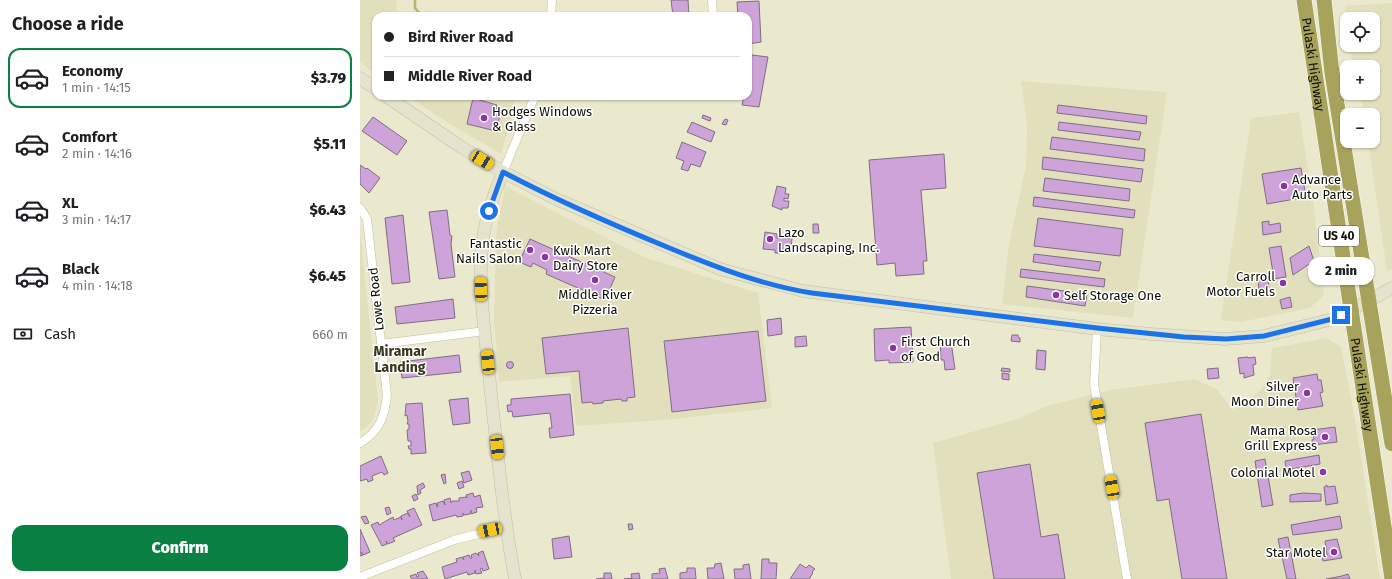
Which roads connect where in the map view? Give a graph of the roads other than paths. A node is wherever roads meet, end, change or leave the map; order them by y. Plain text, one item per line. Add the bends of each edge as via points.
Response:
1 (552, 0) edge
2 (712, 0) edge
3 (1304, 0) edge
4 (1324, 0) edge
5 (551, 12) edge
6 (713, 12) edge
7 (360, 78) edge
8 (372, 86) edge
9 (392, 100) edge
10 (533, 100) edge
11 (503, 172) junction
12 (360, 208) edge
13 (1392, 288) edge
14 (1370, 301) junction
15 (1350, 311) junction
16 (1097, 328) junction
17 (485, 331) junction
18 (381, 344) junction
19 (360, 443) edge
20 (1392, 444) edge
21 (506, 527) junction
22 (360, 577) edge
23 (515, 579) edge
24 (1127, 579) edge
25 (1392, 579) edge

1 - 5 street
2 - 6 street
3 - 15 highway, Pulaski Highway / US 40
4 - 14 highway, Pulaski Highway / US 40 via 1332,73
7 - 8 street
9 - 11 street
10 - 11 street
11 - 16 street via 556,199 645,238 720,269 775,285 812,293
11 - 17 street via 486,221 482,248
12 - 18 street, Lowe Road via 367,219
13 - 14 street
14 - 15 street
14 - 20 highway, Pulaski Highway / US 40
15 - 16 street via 1332,319 1264,336 1226,339
15 - 25 highway, Pulaski Highway / US 40
16 - 24 street via 1094,384
17 - 18 street
17 - 21 street
18 - 19 street, Lowe Road via 387,395 385,409 376,430 370,438
21 - 22 street via 454,540
21 - 23 street

